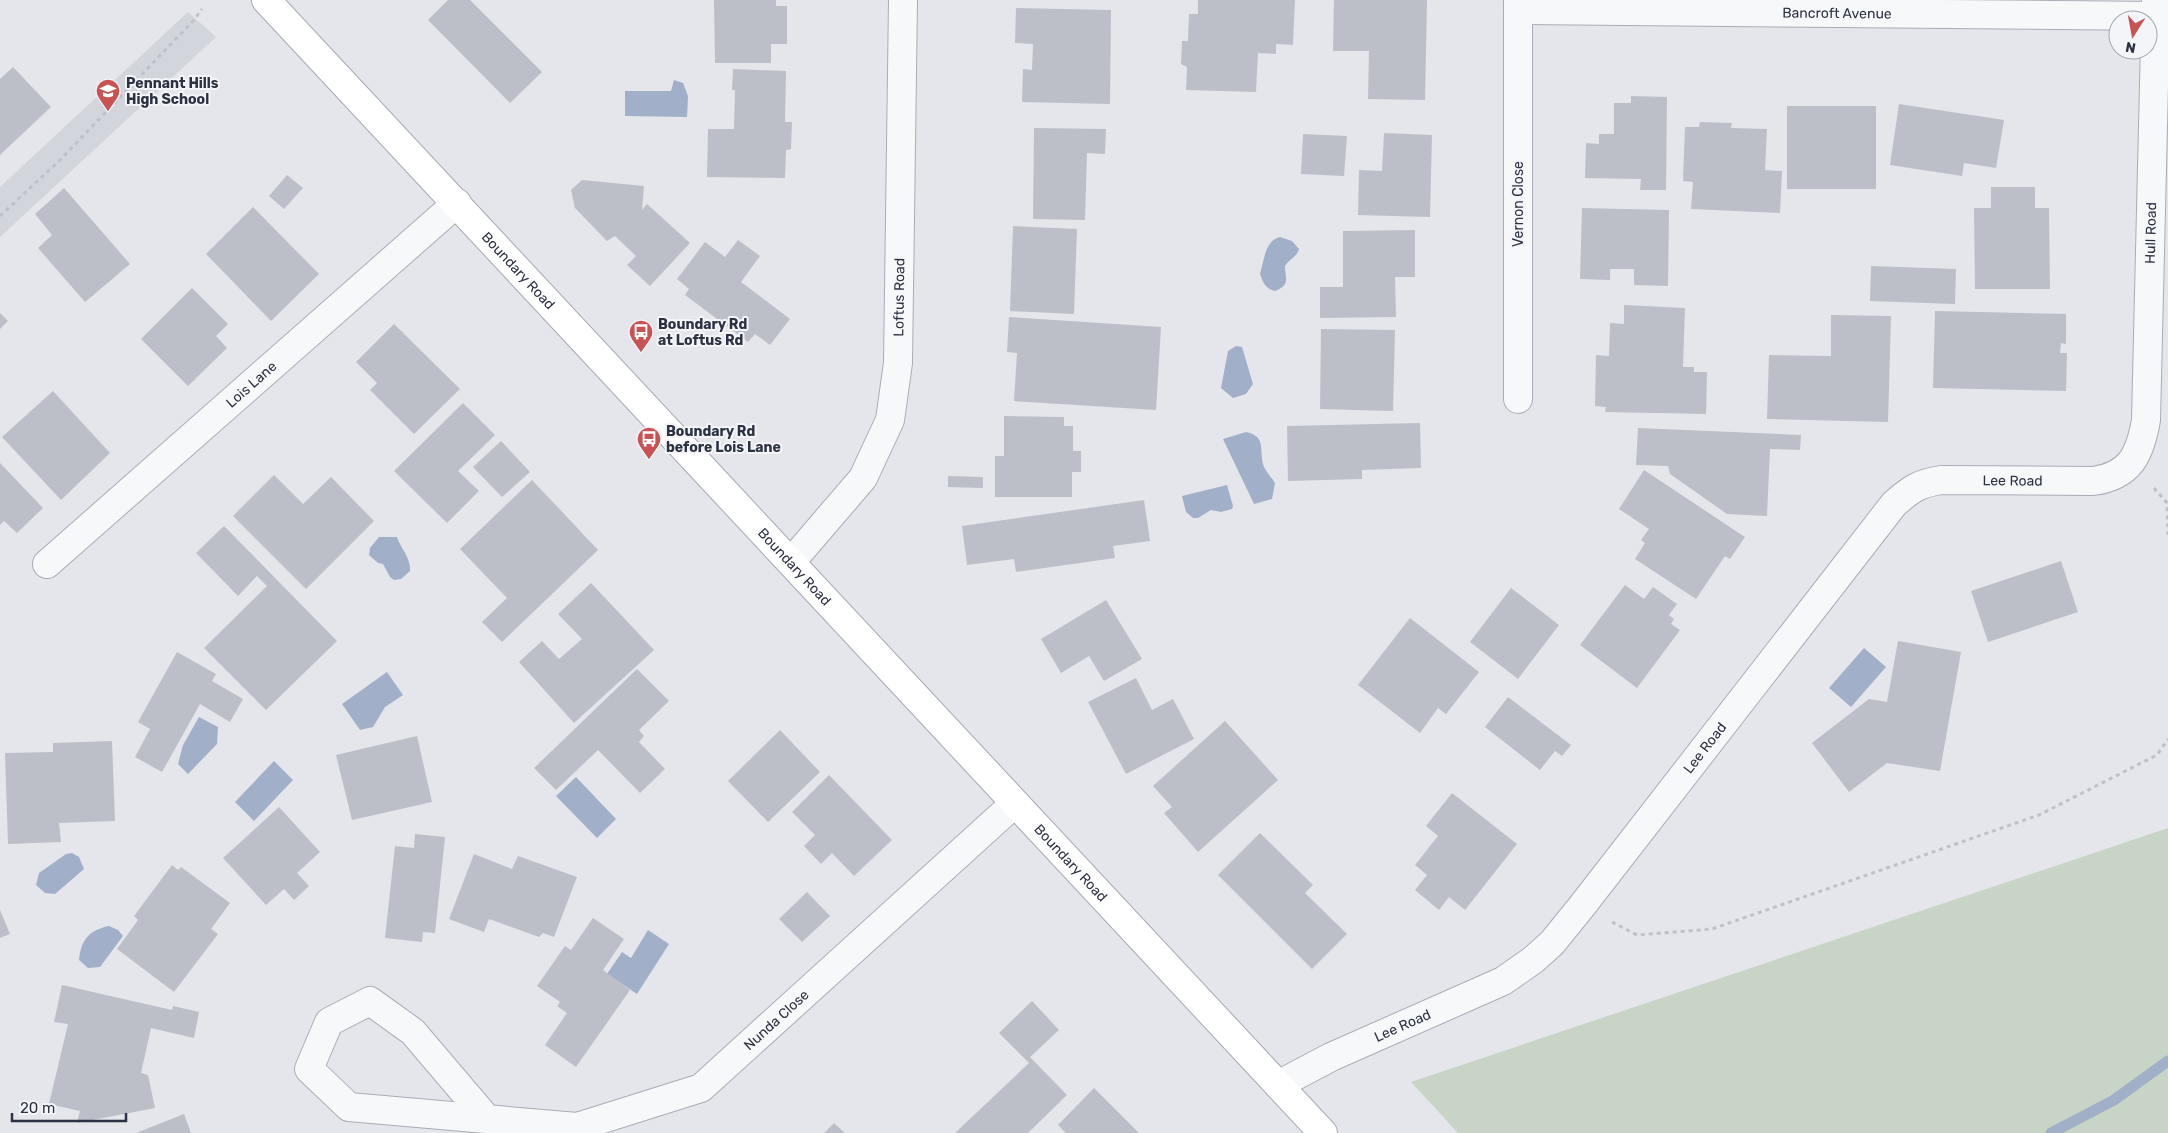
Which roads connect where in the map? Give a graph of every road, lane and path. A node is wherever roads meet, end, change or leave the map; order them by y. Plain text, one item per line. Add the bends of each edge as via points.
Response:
1 (266, 0) edge
2 (903, 0) edge
3 (1518, 5) edge
4 (2156, 8) edge
5 (202, 9) dead end
6 (457, 203) junction
7 (0, 216) edge
8 (1518, 398) dead end
9 (2130, 464) junction
10 (2168, 535) edge
11 (791, 562) junction
12 (47, 564) dead end
13 (2168, 739) edge
14 (1015, 803) junction
15 (1582, 906) junction
16 (1278, 1085) junction
17 (487, 1119) junction
18 (1323, 1133) edge

1 - 6 main road, Boundary Road
2 - 11 street, Loftus Road via 898,363 890,420 863,478
3 - 4 street, Bancroft Avenue
3 - 8 street, Vernon Close
4 - 9 street, Hull Road via 2146,420 2138,452
5 - 7 path via 61,159
6 - 11 main road, Boundary Road
6 - 12 street, Lois Lane
9 - 10 path via 2167,503
9 - 15 street, Lee Road via 2120,474 2108,479 1942,480 1924,483 1904,495
11 - 14 main road, Boundary Road
13 - 15 path via 2157,755 2039,815 1712,929 1637,935
14 - 16 main road, Boundary Road
14 - 17 street, Nunda Close via 700,1088 577,1127
15 - 16 street, Lee Road via 1552,943 1503,982 1331,1057
16 - 18 main road, Boundary Road
17 - 17 street, Nunda Close via 349,1107 309,1069 329,1022 370,1001 413,1032

